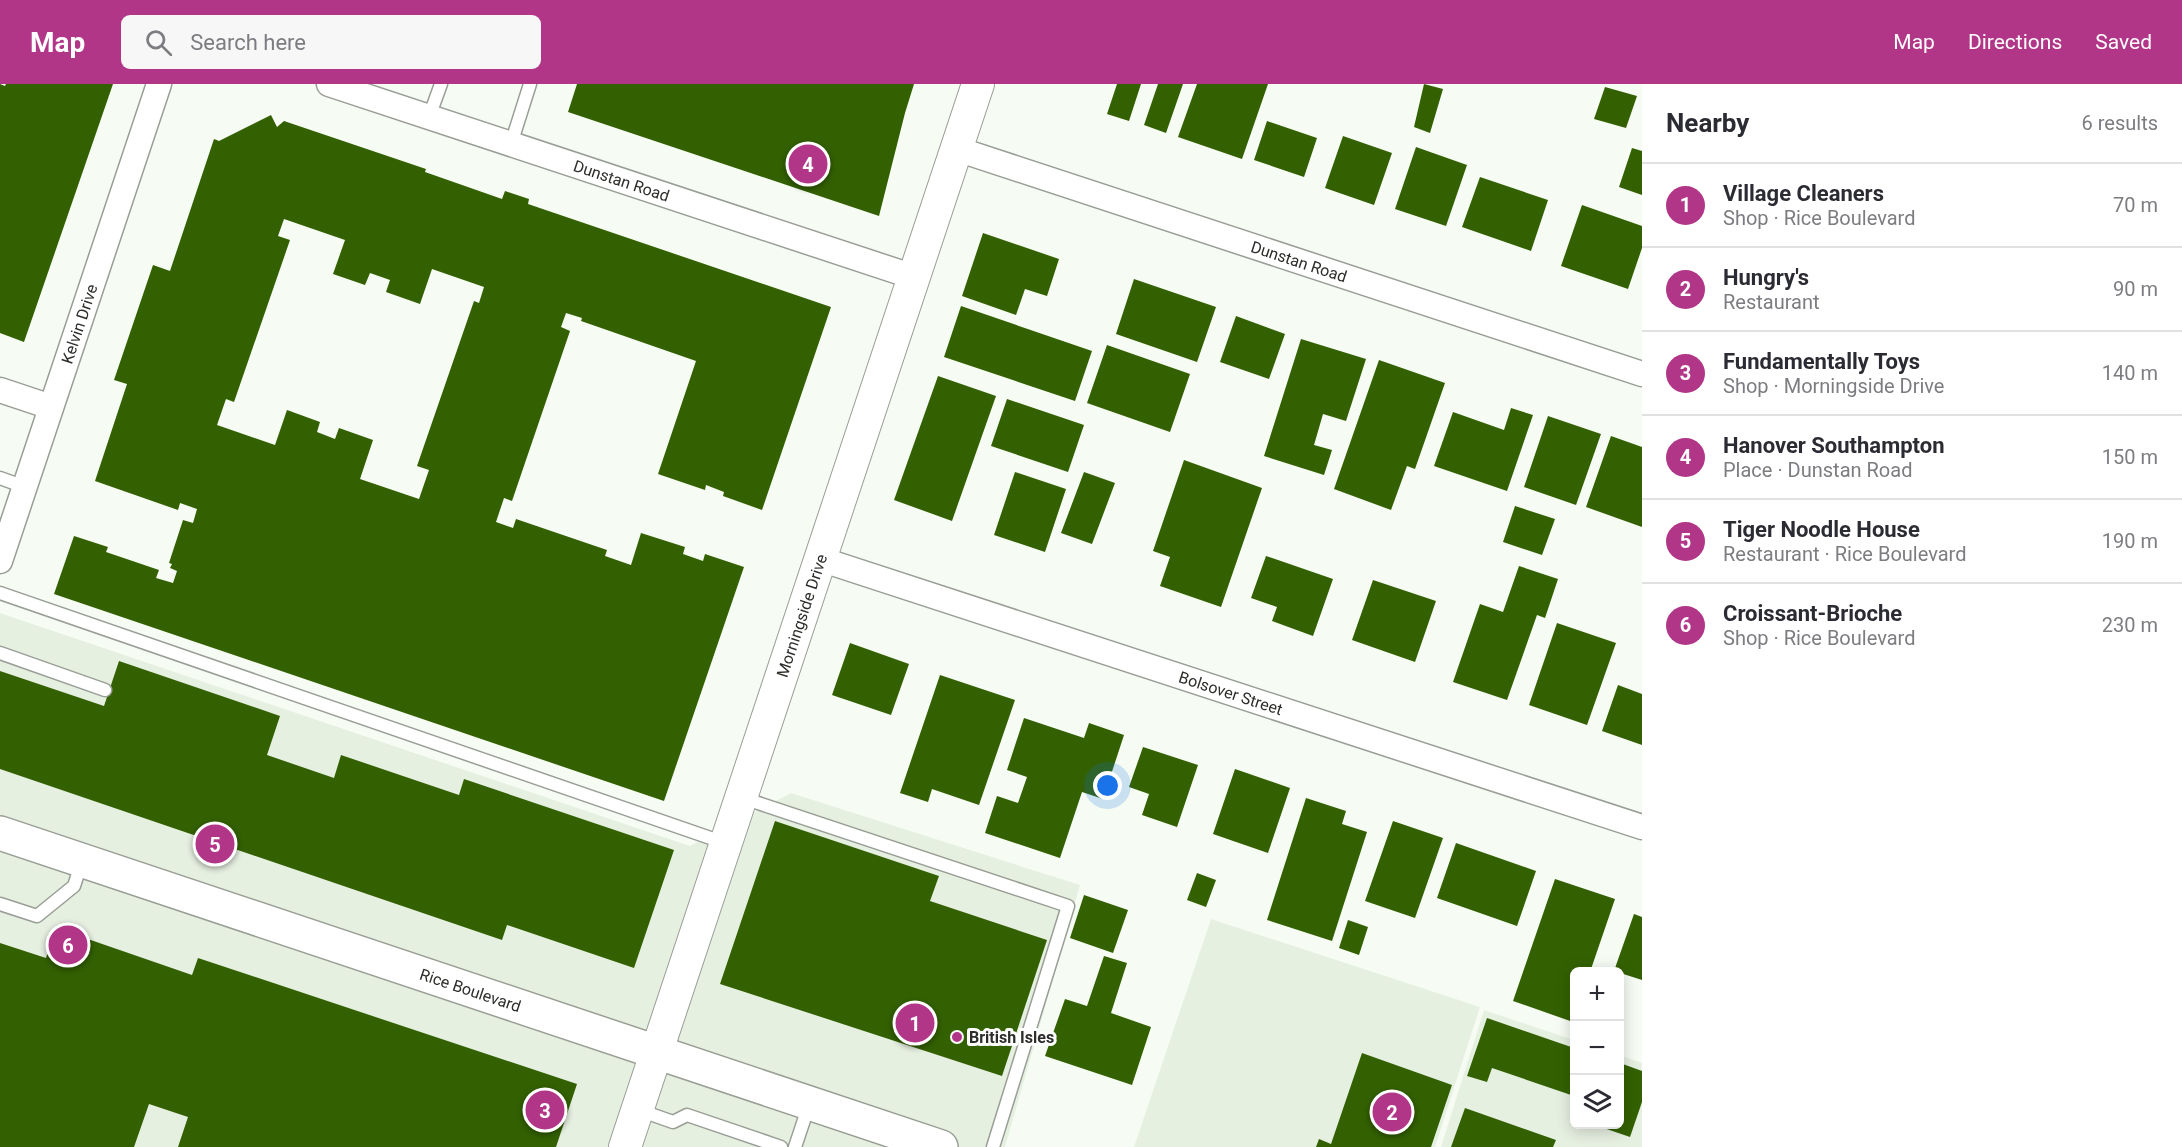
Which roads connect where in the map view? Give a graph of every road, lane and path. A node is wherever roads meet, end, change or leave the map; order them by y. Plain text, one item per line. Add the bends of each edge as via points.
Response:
1 (159, 84) edge
2 (329, 84) edge
3 (441, 84) edge
4 (530, 84) edge
5 (978, 84) edge
6 (429, 117) junction
7 (512, 144) junction
8 (957, 148) junction
9 (914, 278) junction
10 (1642, 374) edge
11 (0, 390) edge
12 (51, 407) junction
13 (0, 478) edge
14 (25, 487) junction
15 (820, 559) junction
16 (0, 561) edge
17 (0, 593) edge
18 (0, 654) edge
19 (105, 690) dead end
20 (741, 798) junction
21 (1642, 827) edge
22 (0, 833) edge
23 (726, 843) junction
24 (82, 861) junction
25 (0, 904) edge
26 (657, 1052) junction
27 (810, 1103) junction
28 (638, 1110) junction
29 (626, 1147) edge
30 (781, 1147) edge
31 (795, 1147) edge
32 (941, 1147) edge
33 (993, 1147) edge

1 - 12 street, Kelvin Drive
2 - 6 street, Dunstan Road
3 - 6 lane
4 - 7 lane
5 - 8 street, Morningside Drive
6 - 7 street, Dunstan Road
7 - 9 street, Dunstan Road
8 - 9 street, Morningside Drive
8 - 10 street, Dunstan Road
9 - 15 street, Morningside Drive
11 - 12 street
12 - 14 street, Kelvin Drive
13 - 14 lane
14 - 16 street, Kelvin Drive
15 - 20 street, Morningside Drive
15 - 21 street, Bolsover Street
17 - 23 lane
18 - 19 lane
20 - 23 street, Morningside Drive
20 - 33 lane via 1068,906
22 - 24 main road, Rice Boulevard
23 - 26 street, Morningside Drive
24 - 25 lane via 74,886 37,916
24 - 26 main road, Rice Boulevard
26 - 27 main road, Rice Boulevard
26 - 28 street, Morningside Drive
27 - 31 lane
27 - 32 main road, Rice Boulevard
28 - 29 street, Morningside Drive
28 - 30 lane via 673,1122 687,1115

